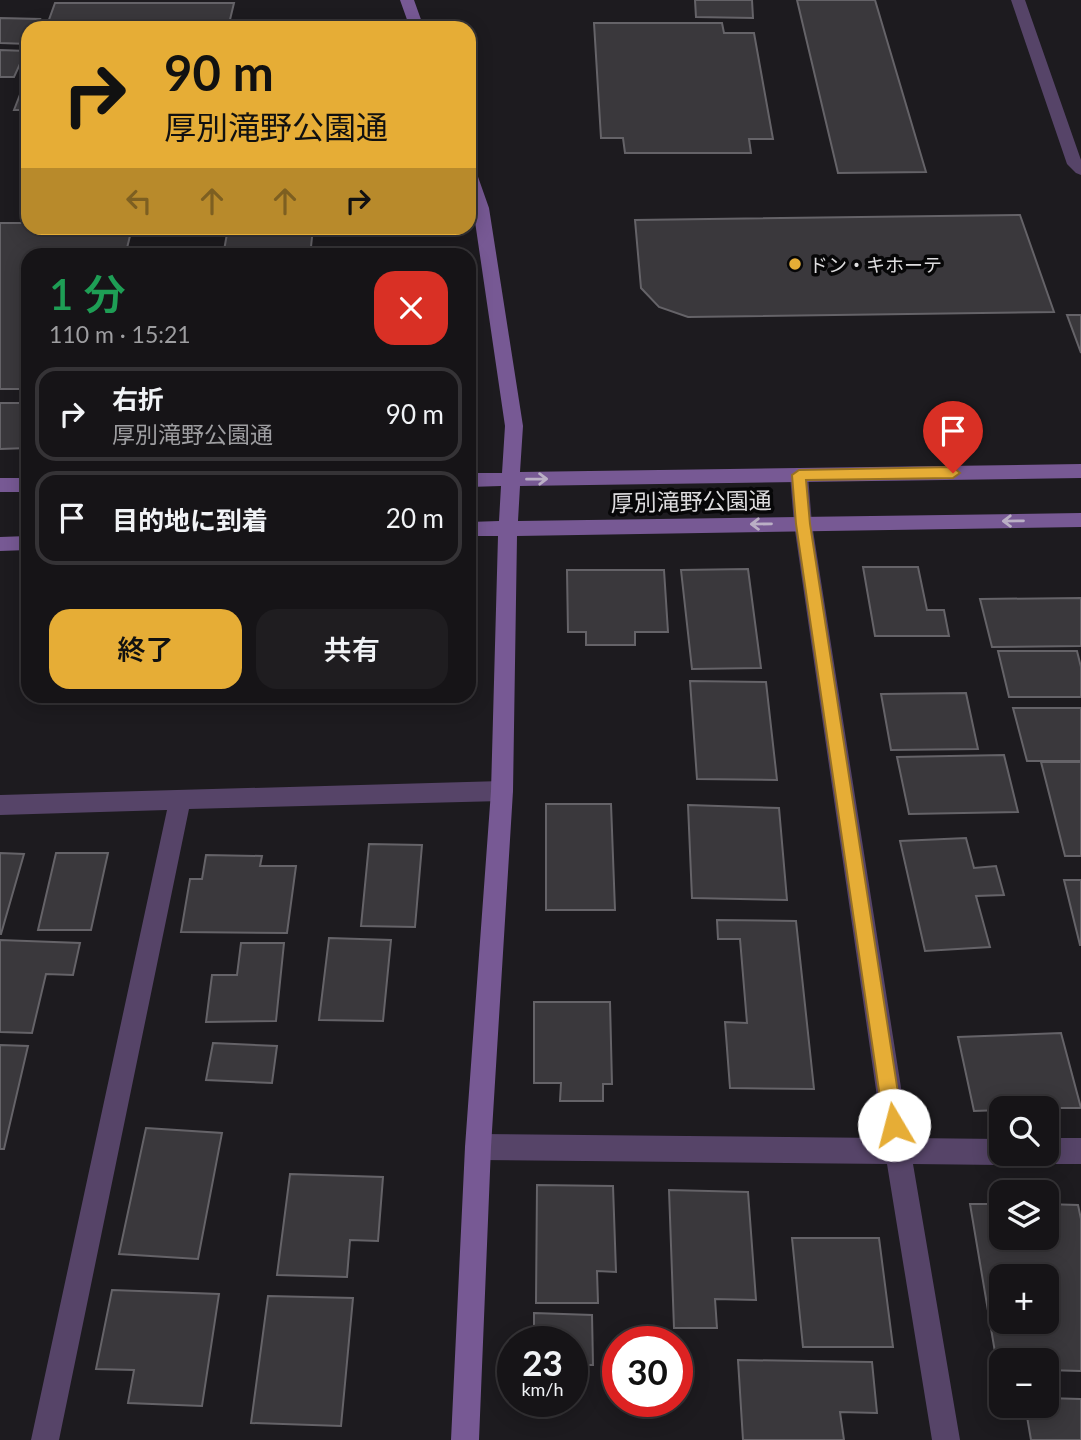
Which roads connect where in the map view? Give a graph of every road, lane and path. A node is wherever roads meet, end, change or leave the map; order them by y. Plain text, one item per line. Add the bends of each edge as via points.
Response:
1 (407, 0) edge
2 (1018, 0) edge
3 (414, 21) edge
4 (1081, 170) edge
5 (476, 194) edge
6 (1081, 471) edge
7 (799, 475) junction
8 (476, 480) edge
9 (510, 480) junction
10 (0, 485) edge
11 (21, 485) edge
12 (1081, 520) edge
13 (803, 524) junction
14 (476, 529) edge
15 (508, 529) junction
16 (21, 543) edge
17 (0, 544) edge
18 (502, 791) junction
19 (180, 802) junction
20 (0, 805) edge
21 (478, 1147) junction
22 (1081, 1151) edge
23 (898, 1152) junction
24 (989, 1152) edge
25 (1059, 1152) edge
26 (45, 1440) edge
27 (465, 1440) edge
28 (946, 1440) edge

1 - 3 street
2 - 4 street via 1075,164
5 - 9 street via 514,426
6 - 7 street, 厚別滝野公園通
9 -> 7 street, 厚別滝野公園通
7 - 13 street
8 - 9 street, 厚別滝野公園通
9 - 15 street
10 - 11 street
12 -> 13 street, 厚別滝野公園通
13 -> 15 street, 厚別滝野公園通
13 - 23 street
14 - 15 street, 厚別滝野公園通
15 - 18 street
16 - 17 street
18 - 19 street
18 - 21 street
19 - 20 street
19 - 26 street
21 - 23 street
21 - 27 street
22 - 25 street
23 - 24 street
23 - 28 street

